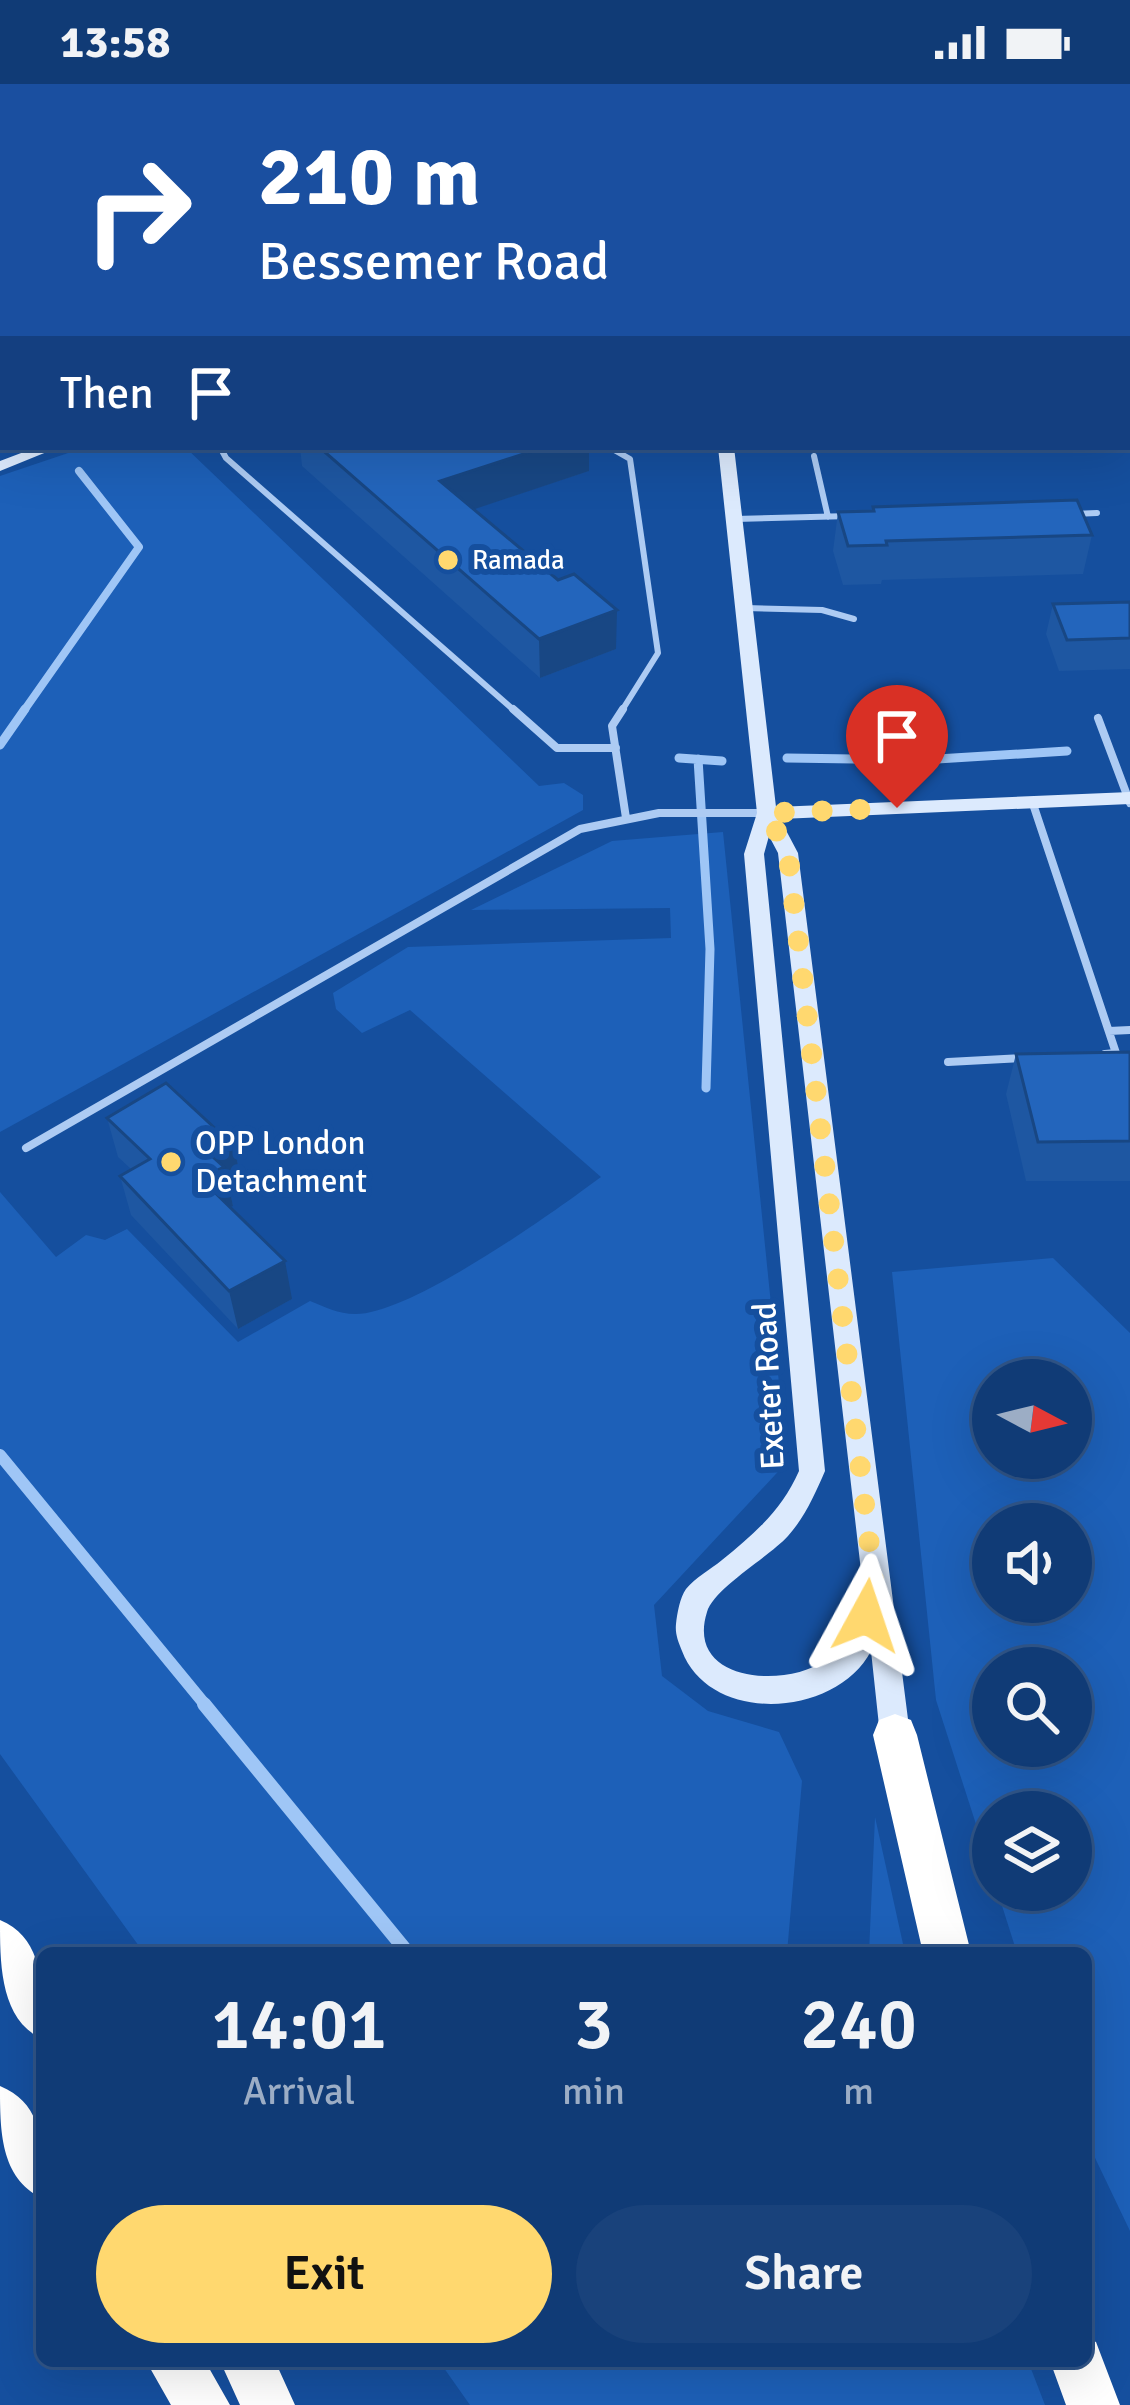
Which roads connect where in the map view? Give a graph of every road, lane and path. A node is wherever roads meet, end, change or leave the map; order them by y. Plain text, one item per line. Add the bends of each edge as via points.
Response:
1 (43, 450) edge
2 (222, 450) edge
3 (614, 450) edge
4 (727, 450) edge
5 (814, 456) dead end
6 (0, 466) edge
7 (1097, 513) dead end
8 (1052, 515) edge
9 (871, 516) edge
10 (828, 517) junction
11 (735, 518) junction
12 (745, 608) junction
13 (854, 619) dead end
14 (1098, 718) dead end
15 (616, 748) junction
16 (1130, 800) edge
17 (1032, 801) junction
18 (767, 813) junction
19 (626, 818) junction
20 (1130, 1030) edge
21 (1109, 1031) junction
22 (1096, 1054) edge
23 (1034, 1058) edge
24 (948, 1062) dead end
25 (26, 1148) dead end
26 (874, 1584) junction
27 (895, 1735) joint
28 (0, 1944) edge
29 (946, 1947) edge
30 (36, 2005) edge
31 (0, 2110) edge
32 (36, 2162) edge
33 (177, 2367) edge
34 (250, 2367) edge
35 (1079, 2367) edge
36 (203, 2405) edge
37 (268, 2405) edge
38 (1093, 2405) edge

1 - 6 street
2 - 15 lane via 557,748
3 - 15 lane via 630,459 658,653 612,726
4 - 11 street, Exeter Road
5 - 10 lane
7 - 8 lane
9 - 10 lane
10 - 11 lane
11 - 12 street, Exeter Road
12 - 13 lane
12 - 18 street, Exeter Road
14 - 16 lane
15 - 19 lane
16 - 17 street
17 - 18 street
17 - 21 lane
18 - 19 lane
18 - 26 street, Exeter Road via 788,853
18 - 26 street, Exeter Road via 754,854 812,1471 787,1521 696,1598 690,1635 709,1669 744,1689 784,1693 827,1680 858,1648
19 - 25 lane via 526,856
20 - 21 lane
21 - 22 lane via 1116,1053
23 - 24 lane
26 - 27 street, Exeter Road
27 - 29 highway
28 - 30 highway
31 - 32 highway
33 - 36 highway
34 - 37 highway
35 - 38 highway

